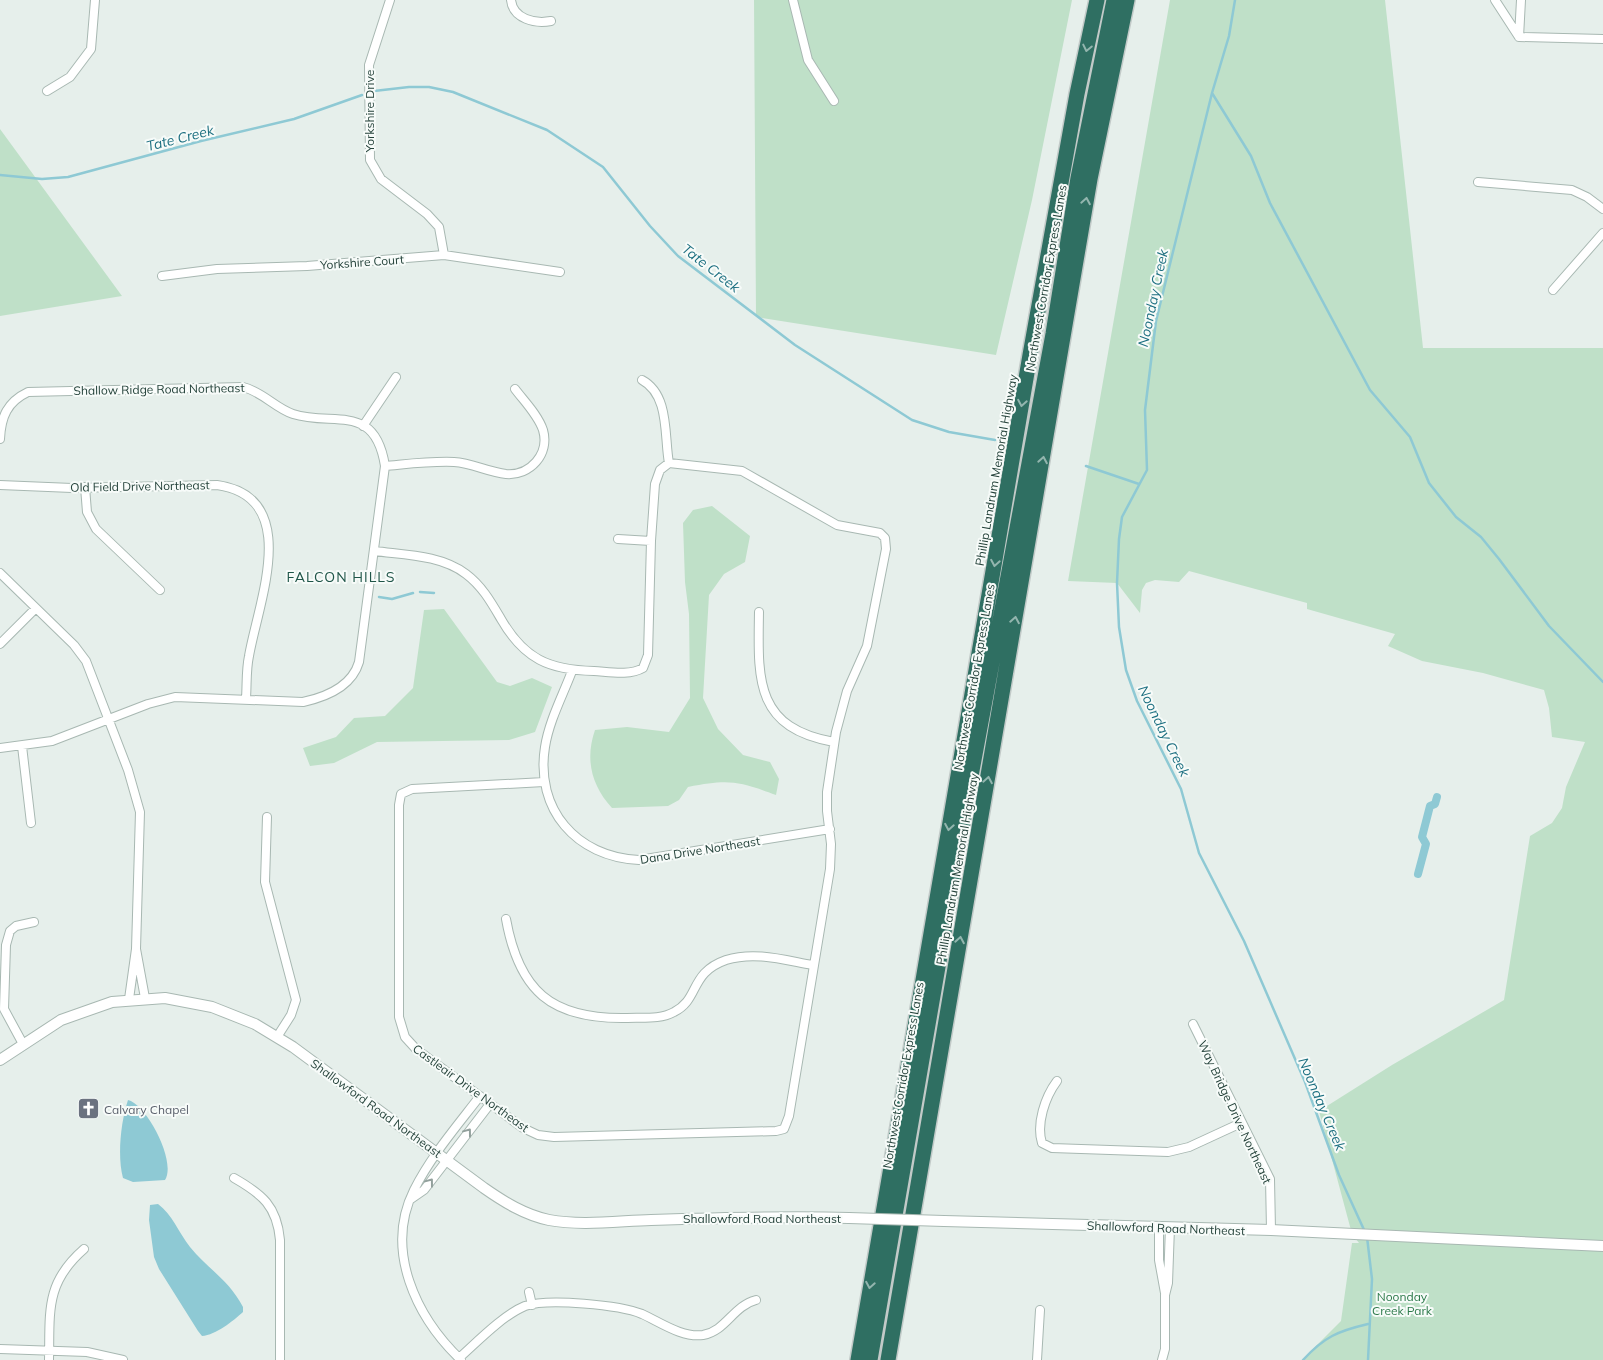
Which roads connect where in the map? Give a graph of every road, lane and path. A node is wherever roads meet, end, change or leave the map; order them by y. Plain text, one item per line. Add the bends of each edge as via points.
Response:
1 (95, 0) edge
2 (390, 0) edge
3 (511, 0) edge
4 (793, 0) edge
5 (1097, 0) edge
6 (1114, 0) edge
7 (1127, 0) edge
8 (1495, 0) edge
9 (1521, 0) edge
10 (551, 21) dead end
11 (1518, 38) junction
12 (1603, 39) edge
13 (47, 91) dead end
14 (834, 101) dead end
15 (1478, 182) dead end
16 (1603, 209) edge
17 (1603, 233) edge
18 (444, 255) junction
19 (560, 272) dead end
20 (162, 276) dead end
21 (1552, 290) dead end
22 (396, 377) dead end
23 (642, 380) dead end
24 (515, 389) dead end
25 (363, 426) junction
26 (0, 439) edge
27 (669, 463) junction
28 (385, 466) junction
29 (0, 485) edge
30 (85, 488) junction
31 (892, 532) dead end
32 (885, 538) junction
33 (618, 540) dead end
34 (651, 541) junction
35 (375, 551) junction
36 (0, 573) edge
37 (160, 590) dead end
38 (35, 609) junction
39 (759, 612) dead end
40 (0, 644) edge
41 (643, 668) junction
42 (572, 671) junction
43 (650, 675) dead end
44 (246, 698) junction
45 (109, 720) junction
46 (834, 742) junction
47 (22, 746) junction
48 (0, 748) edge
49 (544, 782) junction
50 (267, 817) dead end
51 (31, 823) dead end
52 (830, 829) junction
53 (506, 919) dead end
54 (34, 922) dead end
55 (136, 949) junction
56 (812, 965) junction
57 (951, 988) junction
58 (145, 998) junction
59 (129, 999) junction
60 (1193, 1024) dead end
61 (277, 1037) junction
62 (22, 1044) junction
63 (0, 1060) edge
64 (1057, 1081) dead end
65 (480, 1096) junction
66 (490, 1104) junction
67 (1241, 1123) junction
68 (438, 1154) junction
69 (447, 1160) junction
70 (234, 1178) dead end
71 (411, 1199) junction
72 (1159, 1227) junction
73 (1170, 1227) junction
74 (1271, 1230) junction
75 (1603, 1246) edge
76 (84, 1249) dead end
77 (529, 1292) dead end
78 (1165, 1295) junction
79 (756, 1300) dead end
80 (532, 1304) junction
81 (1040, 1310) dead end
82 (0, 1349) edge
83 (49, 1350) junction
84 (460, 1359) edge
85 (49, 1360) edge
86 (123, 1360) edge
87 (280, 1360) edge
88 (858, 1360) edge
89 (870, 1360) edge
90 (878, 1360) edge
91 (888, 1360) edge
92 (1037, 1360) edge
93 (1162, 1360) edge

1 - 13 street via 91,49 70,77
2 - 18 street, Yorkshire Drive via 369,65 370,160 381,179 439,227
3 - 10 street via 519,15 531,22
4 - 14 street via 808,60
5 -> 88 highway, Phillip Landrum Memorial Highway via 1030,355
6 - 89 highway, Northwest Corridor Express Lanes via 1078,178 1053,334 970,776
57 -> 7 highway, Phillip Landrum Memorial Highway via 1090,179
8 - 11 street
9 - 11 street
11 - 12 street
15 - 16 street via 1572,190
17 - 21 street
18 - 19 street, Yorkshire Court
18 - 20 street, Yorkshire Court via 307,266 216,269
22 - 25 street
23 - 27 street via 659,398
24 - 28 street via 540,424 544,438 541,455 524,472 507,474 456,462
25 - 26 street, Shallow Ridge Road Northeast via 347,419 292,414 262,393 243,387 35,391 21,395 8,406 2,419
25 - 28 street via 379,443
27 - 32 street via 742,472 758,478 823,519 837,525 874,531
27 - 34 street via 660,470 656,479
28 - 35 street
29 - 30 street, Old Field Drive Northeast
30 - 37 street via 87,512 92,524
30 - 44 street, Old Field Drive Northeast via 217,484 248,496 258,508 267,528 269,559 248,658
31 - 32 street
32 - 46 street, Castleair Drive Northeast via 886,549 867,646 848,691
33 - 34 street
34 - 41 street via 648,655
35 - 42 street via 429,558 465,573 486,594 510,634 528,653 550,666
35 - 44 street via 359,662 348,681 329,694 303,702
36 - 38 street
38 - 40 street
38 - 45 street via 74,645 86,661
39 - 46 street via 758,667 769,704 789,725
41 - 42 street via 630,672
41 - 43 street
42 - 49 street, Dana Drive Northeast via 546,744
44 - 45 street via 161,699
45 - 47 street via 52,741
45 - 55 street via 140,812
46 - 52 street, Castleair Drive Northeast via 827,792
47 - 48 street
47 - 51 street
49 - 52 street, Dana Drive Northeast via 556,813 572,833 600,852 624,859 668,856
49 - 65 street, Castleair Drive Northeast via 399,791 400,1026 409,1043
50 - 61 street via 266,887 295,996 294,1010
52 - 56 street, Castleair Drive Northeast via 830,869
53 - 56 street via 511,948 529,982 560,1008 589,1017 666,1016 684,1005 703,972 739,957 760,956
54 - 62 street via 16,926 10,931 6,945 4,1009
55 - 58 street
55 - 59 street
56 - 66 street, Castleair Drive Northeast via 787,1132 545,1137 523,1128
57 - 90 highway via 908,1188
57 - 91 highway, Phillip Landrum Memorial Highway
58 - 59 street, Shallowford Road Northeast
58 - 61 street, Shallowford Road Northeast via 180,999 212,1007 245,1019
59 - 62 street, Shallowford Road Northeast via 77,1013
60 - 67 street, Way Bridge Drive Northeast
61 - 68 street, Shallowford Road Northeast
62 - 63 street, Shallowford Road Northeast
64 - 67 street via 1046,1098 1038,1146 1168,1152 1189,1147
65 - 66 street, Castleair Drive Northeast
65 - 68 street
69 -> 66 street
67 - 74 street, Way Bridge Drive Northeast via 1270,1179
68 - 69 street, Shallowford Road Northeast
68 - 71 street
71 -> 69 street via 424,1190
69 - 72 street, Shallowford Road Northeast, bridge via 505,1202 533,1216 550,1220 581,1222 794,1216
70 - 87 street via 263,1197 278,1222
71 - 84 street via 402,1238 410,1286 429,1324
72 - 73 street, Shallowford Road Northeast
72 - 78 street via 1159,1260
73 - 74 street, Shallowford Road Northeast
73 - 78 street
74 - 75 street, Shallowford Road Northeast
76 - 83 street via 64,1269 55,1284
77 - 80 street
78 - 93 street
79 - 80 street via 742,1305 721,1328 712,1333 694,1335 617,1307
80 - 84 street via 516,1311
81 - 92 street
82 - 83 street
83 - 85 street
83 - 86 street via 98,1353

